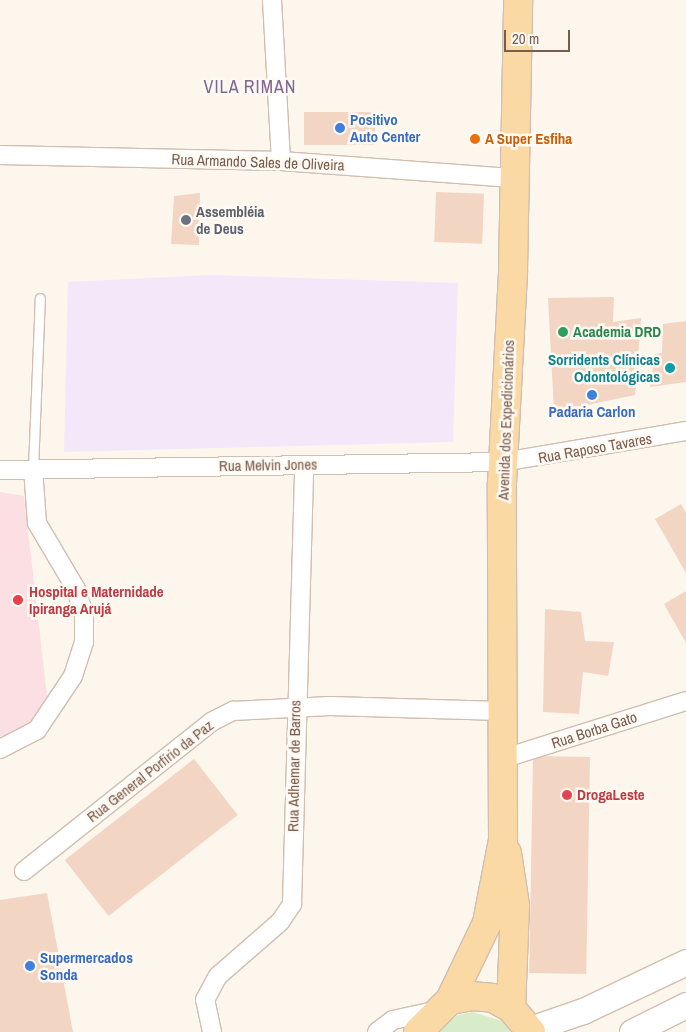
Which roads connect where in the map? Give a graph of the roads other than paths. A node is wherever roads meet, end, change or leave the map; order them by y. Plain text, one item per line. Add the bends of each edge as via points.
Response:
1 (272, 0) edge
2 (518, 0) edge
3 (0, 155) edge
4 (281, 161) junction
5 (515, 178) junction
6 (40, 298) dead end
7 (686, 431) edge
8 (503, 462) junction
9 (304, 465) junction
10 (33, 469) junction
11 (0, 470) edge
12 (686, 701) edge
13 (294, 707) junction
14 (502, 711) junction
15 (0, 749) edge
16 (502, 759) junction
17 (503, 840) junction
18 (24, 871) dead end
19 (686, 962) edge
20 (442, 1005) junction
21 (686, 1005) edge
22 (511, 1008) junction
23 (530, 1030) edge
24 (212, 1032) edge
25 (377, 1032) edge
26 (418, 1032) edge
27 (632, 1032) edge

1 - 4 street
2 - 5 main road, Avenida dos Expedicionários
3 - 4 street, Rua Armando Sales de Oliveira
4 - 5 street, Rua Armando Sales de Oliveira
5 - 8 main road, Avenida dos Expedicionários
6 - 10 lane
7 - 8 street, Rua Raposo Tavares
8 - 9 street, Rua Melvin Jones
8 - 14 main road, Avenida dos Expedicionários
9 - 10 street, Rua Melvin Jones
9 - 13 street, Rua Adhemar de Barros
10 - 11 street, Rua Melvin Jones
10 - 15 street via 38,523 76,589 84,615 84,642 73,676 37,730
12 - 16 street, Rua Borba Gato
13 - 14 street, Rua General Porfírio da Paz
13 - 18 street, Rua General Porfírio da Paz via 222,715
13 - 24 street, Rua Adhemar de Barros via 292,904 280,922 218,976 206,1000
14 - 16 main road, Avenida dos Expedicionários
16 - 17 main road, Avenida dos Expedicionários
17 - 20 main road, Avenida dos Expedicionários via 488,923
17 - 22 main road, Avenida dos Expedicionários via 513,872 515,897
19 - 23 main road via 583,1011
20 - 22 main road via 493,998
20 - 25 street via 393,1020
20 - 26 main road, Avenida dos Expedicionários
21 - 27 main road
22 - 23 main road

